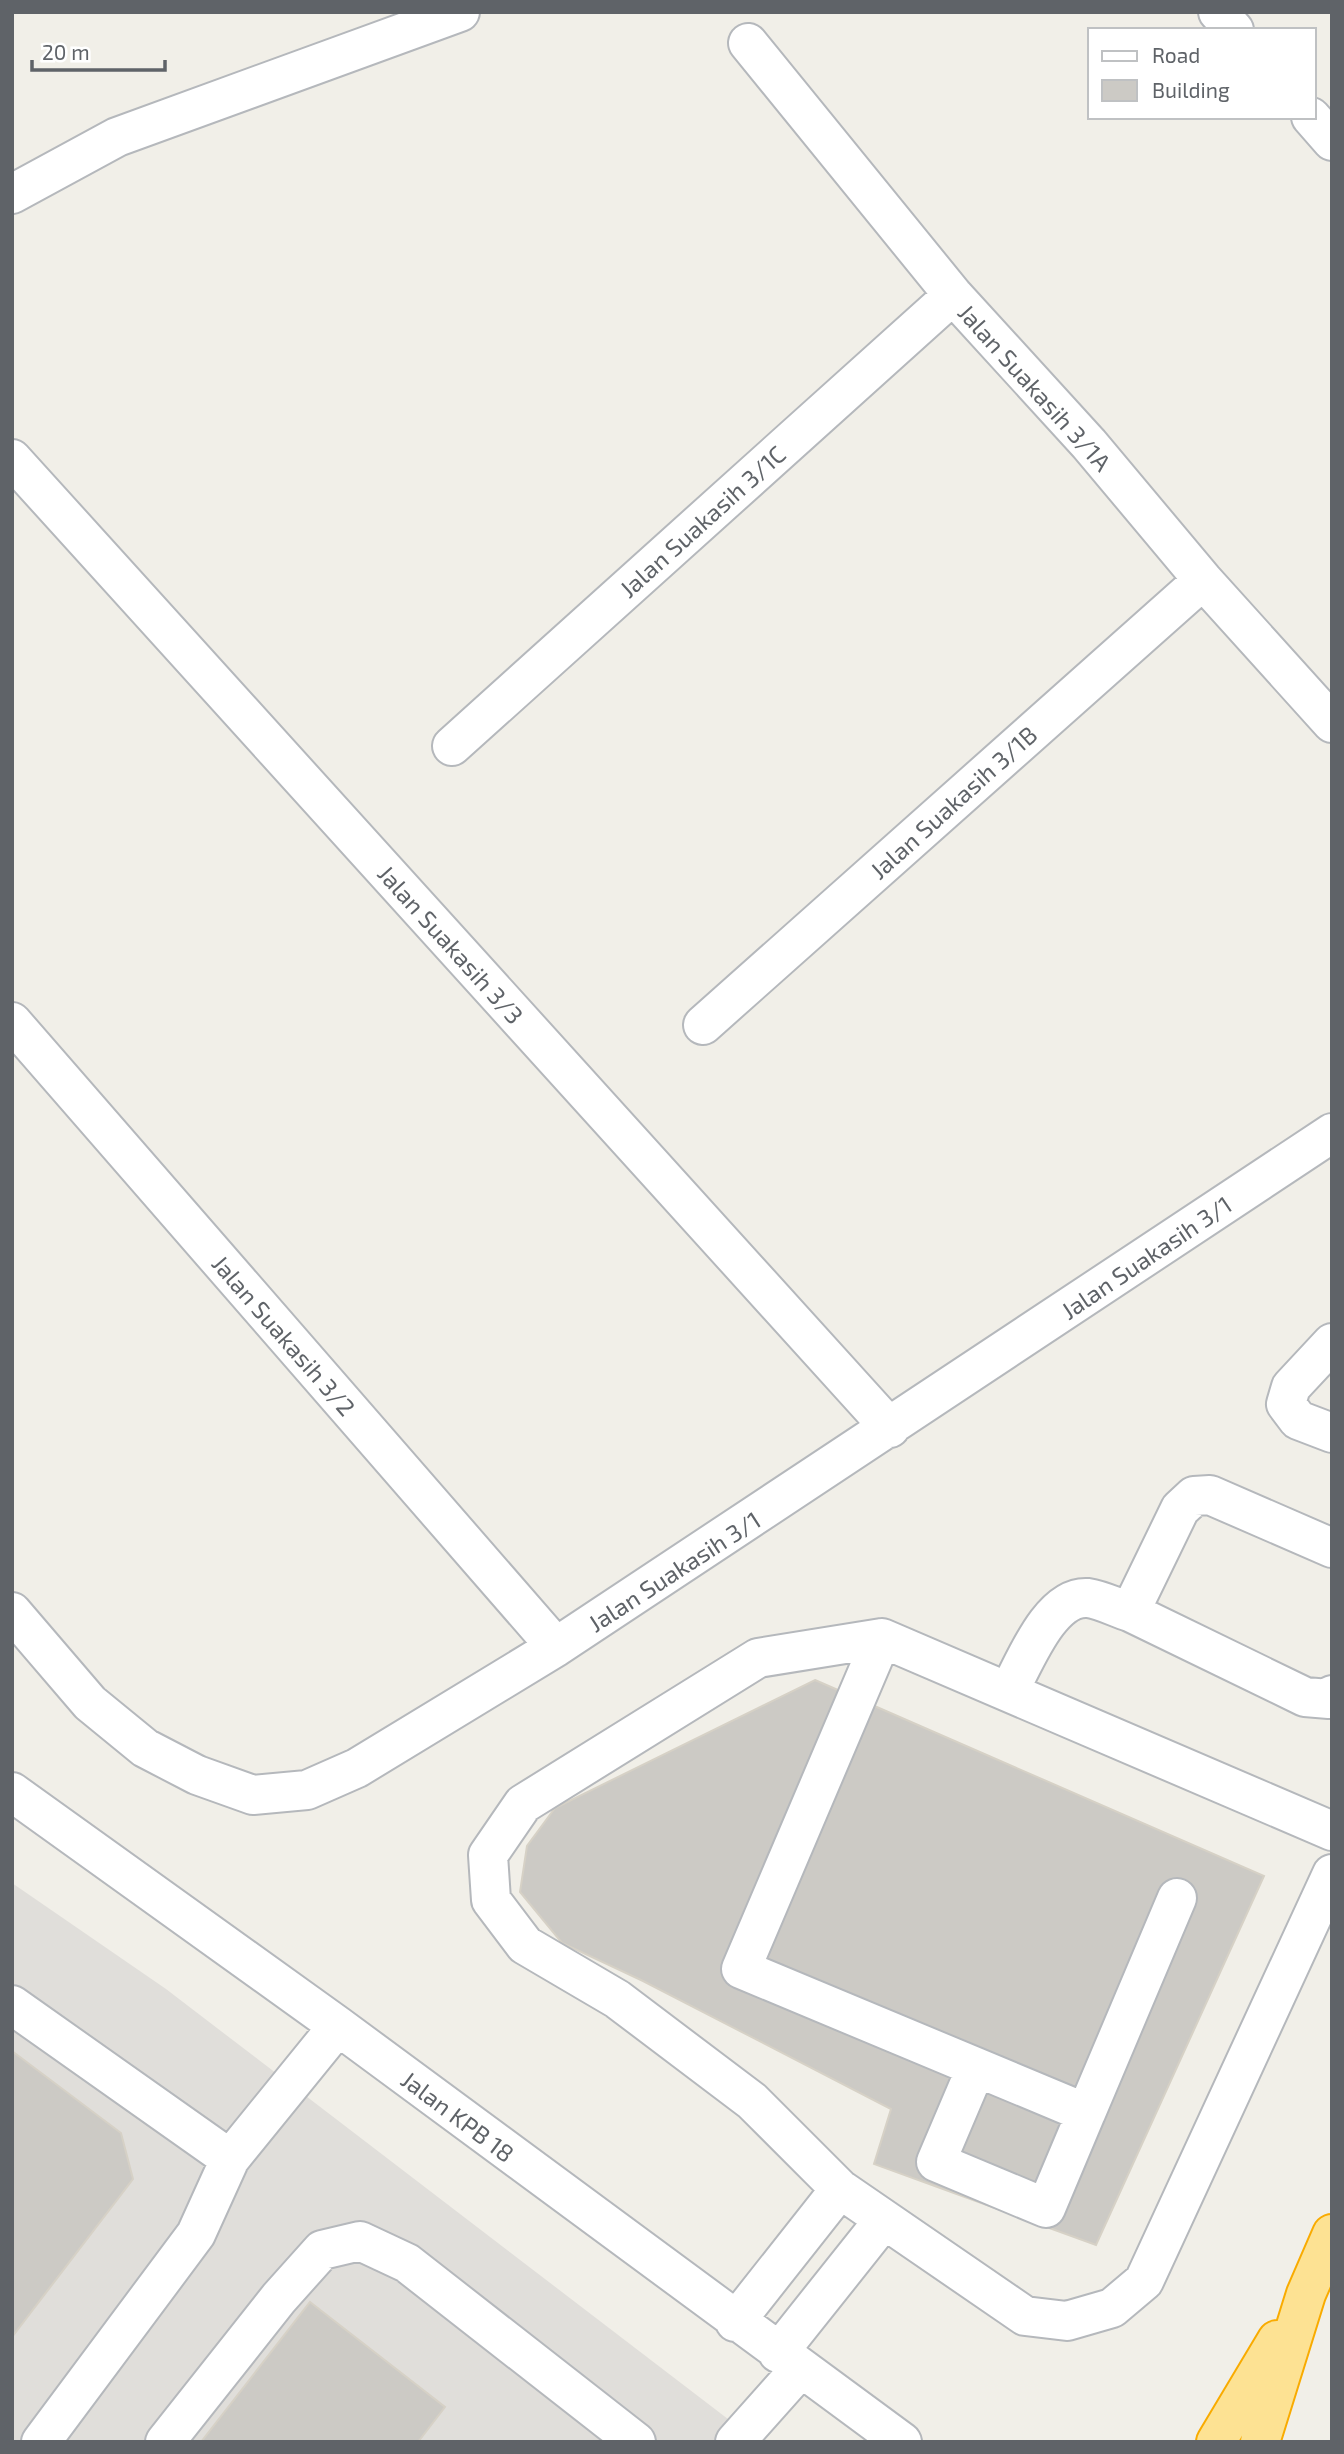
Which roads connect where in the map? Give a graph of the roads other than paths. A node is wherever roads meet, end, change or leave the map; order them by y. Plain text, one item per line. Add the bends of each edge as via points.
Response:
1 (460, 12) edge
2 (1219, 12) edge
3 (1232, 28) edge
4 (748, 43) dead end
5 (1313, 119) edge
6 (1332, 141) edge
7 (12, 194) edge
8 (953, 295) junction
9 (12, 459) edge
10 (1203, 580) junction
11 (1332, 723) edge
12 (452, 746) dead end
13 (12, 1022) edge
14 (703, 1025) dead end
15 (1332, 1133) edge
16 (1332, 1343) edge
17 (890, 1428) junction
18 (1332, 1433) edge
19 (1332, 1548) edge
20 (12, 1612) edge
21 (1130, 1612) junction
22 (883, 1639) junction
23 (556, 1647) junction
24 (1009, 1690) junction
25 (1332, 1695) edge
26 (12, 1792) edge
27 (1332, 1831) edge
28 (1332, 1874) edge
29 (1177, 1898) dead end
30 (12, 2005) edge
31 (338, 2026) junction
32 (976, 2068) junction
33 (1086, 2113) junction
34 (230, 2159) junction
35 (840, 2189) junction
36 (883, 2221) junction
37 (1332, 2234) edge
38 (1306, 2294) junction
39 (735, 2322) junction
40 (789, 2361) junction
41 (1213, 2437) edge
42 (41, 2442) edge
43 (165, 2442) edge
44 (636, 2442) edge
45 (735, 2442) edge
46 (902, 2442) edge
47 (1260, 2442) edge

1 - 7 street via 117,137
2 - 3 street
4 - 8 street, Jalan Suakasih 3/1A
5 - 6 street
8 - 10 street, Jalan Suakasih 3/1A via 1089,444
8 - 12 street, Jalan Suakasih 3/1C
9 - 17 street, Jalan Suakasih 3/3
10 - 11 street, Jalan Suakasih 3/1A
10 - 14 street, Jalan Suakasih 3/1B
13 - 23 street, Jalan Suakasih 3/2
15 - 17 street, Jalan Suakasih 3/1
16 - 18 street via 1292,1387 1286,1404 1298,1420
17 - 23 street, Jalan Suakasih 3/1
19 - 21 street via 1210,1495 1194,1496 1180,1509
20 - 23 street, Jalan Suakasih 3/1 via 90,1703 145,1748 197,1775 253,1795 307,1790 357,1768
21 - 24 street via 1087,1598 1066,1602 1046,1624
21 - 25 street via 1305,1697 1328,1699
22 - 24 street
22 - 32 street via 740,1969
22 - 35 street via 758,1658 523,1804 488,1855 491,1900 525,1945 617,1998 752,2101
24 - 27 street
26 - 31 street, Jalan KPB 18
28 - 36 street via 1144,2281 1112,2308 1067,2321 1025,2316
29 - 33 street
30 - 34 street
31 - 34 street
31 - 39 street, Jalan KPB 18
32 - 33 street
32 - 33 street via 936,2162 1046,2208
34 - 42 street via 196,2234
35 - 36 street
35 - 39 street
36 - 40 street
37 - 38 highway
38 - 41 highway
38 - 47 highway
39 - 40 street, Jalan KPB 18
40 - 45 street
40 - 46 street, Jalan KPB 18
43 - 44 street via 322,2250 360,2241 407,2263

